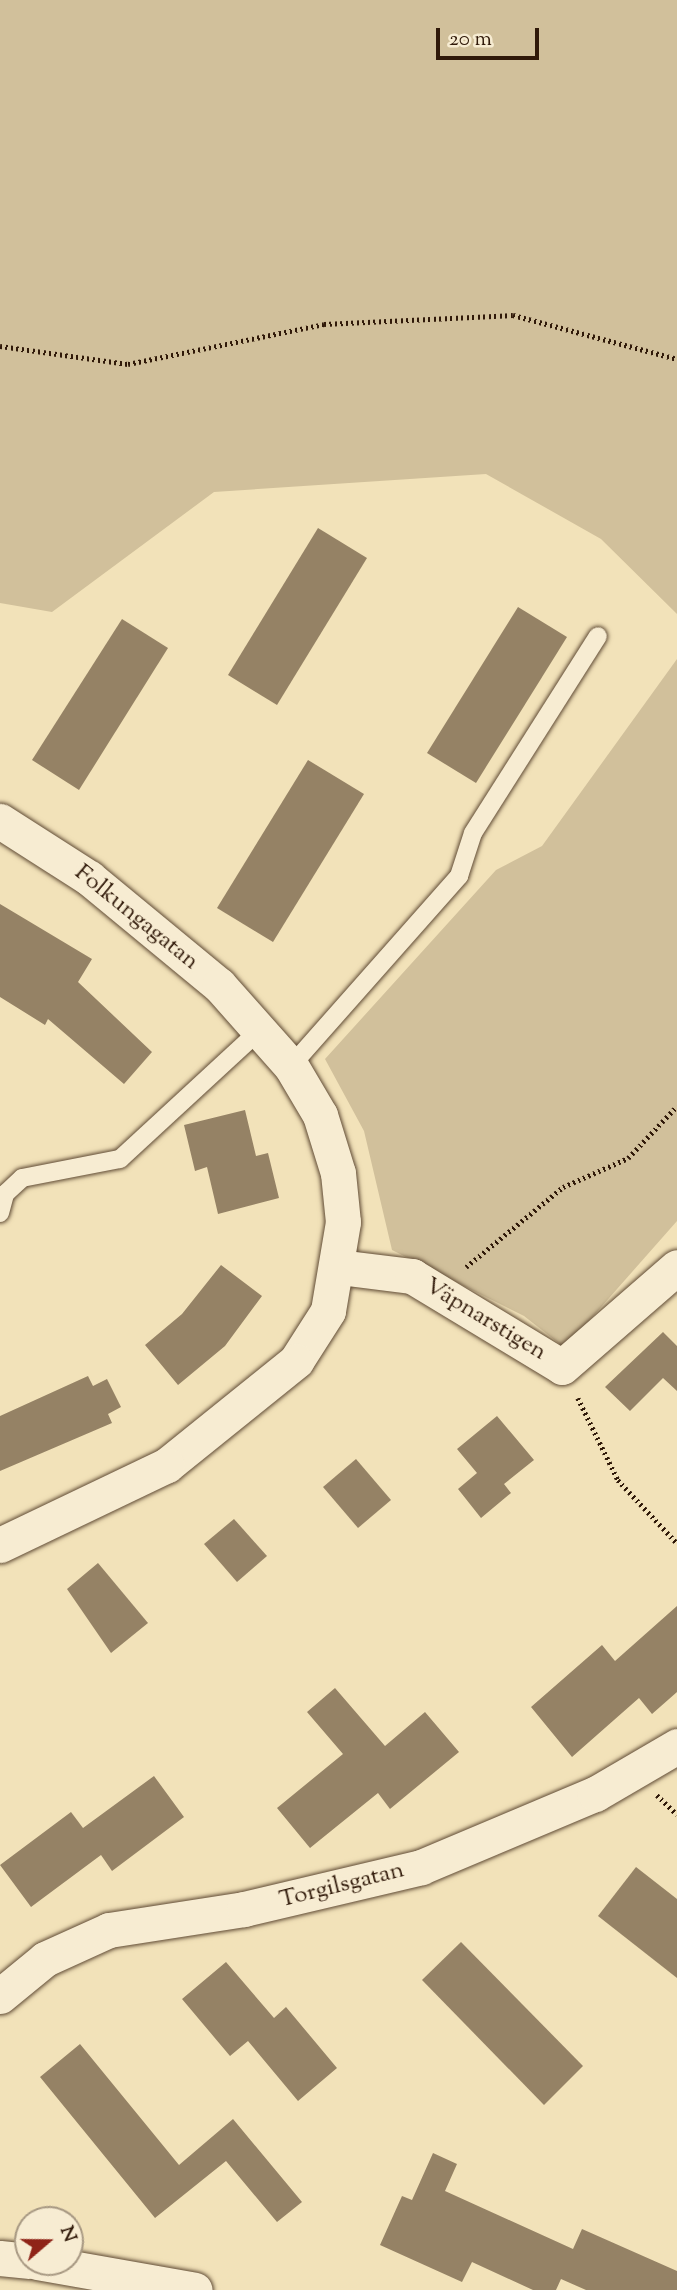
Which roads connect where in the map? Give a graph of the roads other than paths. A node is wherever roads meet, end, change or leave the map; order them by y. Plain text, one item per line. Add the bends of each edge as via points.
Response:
1 (598, 636) dead end
2 (0, 821) edge
3 (260, 1030) junction
4 (291, 1066) junction
5 (0, 1213) edge
6 (339, 1267) junction
7 (677, 1267) edge
8 (0, 1545) edge
9 (677, 1745) edge
10 (0, 1996) edge
11 (84, 2270) edge
12 (195, 2290) edge

1 - 4 lane via 472,833 460,876
2 - 3 street, Folkungagatan via 89,878 219,985
3 - 4 street, Folkungagatan
3 - 5 lane via 120,1159 22,1178 5,1194
4 - 6 street, Folkungagatan via 320,1115 338,1173
6 - 7 street, Väpnarstigen via 412,1276 562,1367
6 - 8 street, Folkungagatan via 328,1311 296,1361 248,1404 167,1465
9 - 10 street, Torgilsgatan via 595,1794 421,1867 244,1909 109,1930 45,1959
11 - 12 street

